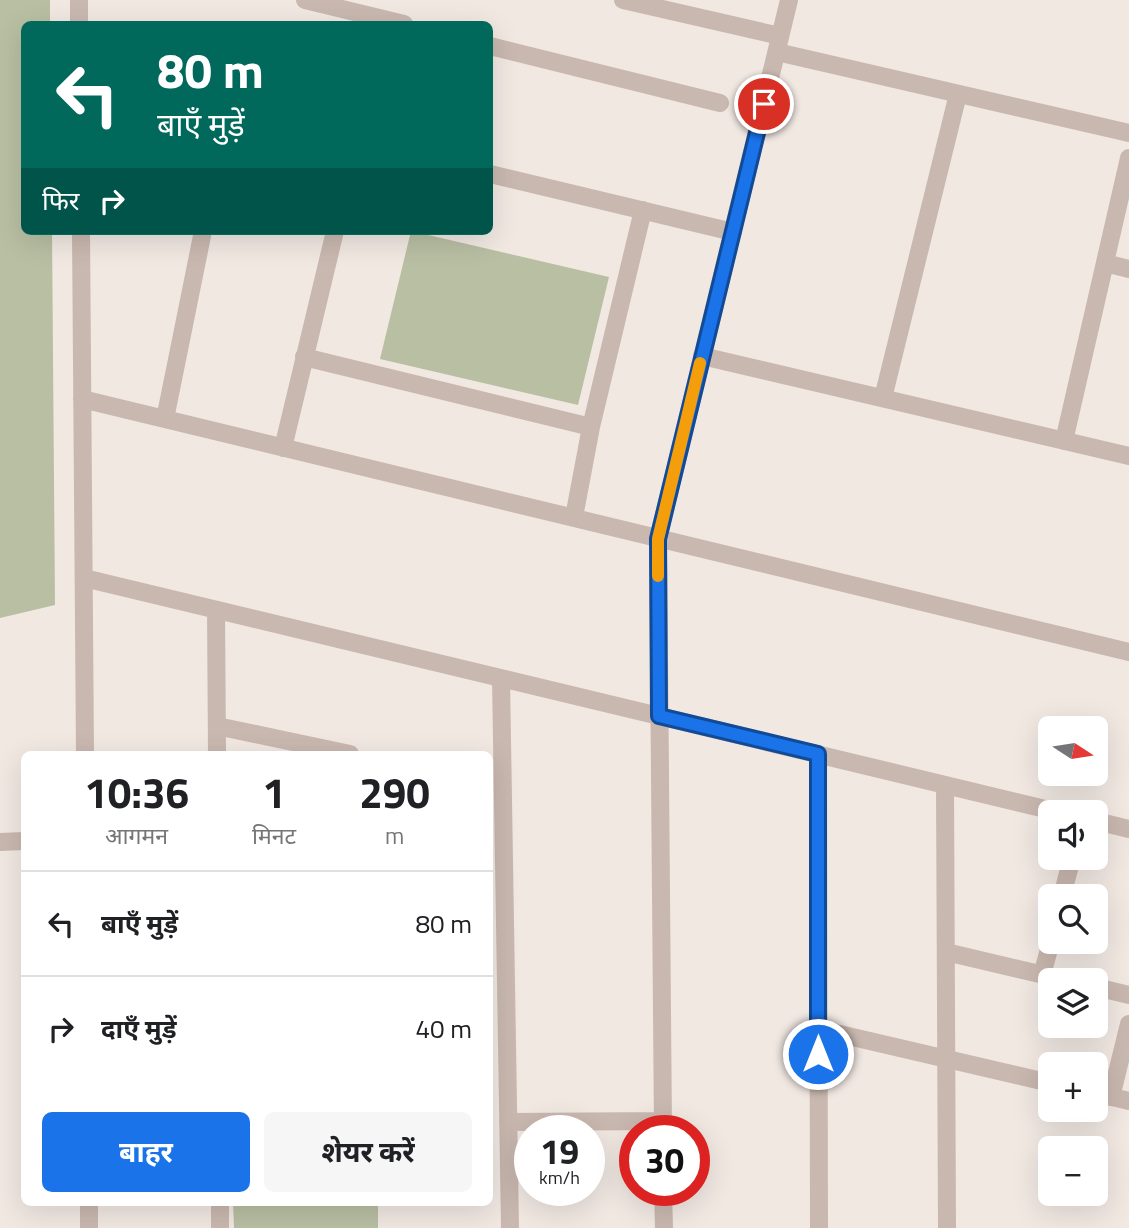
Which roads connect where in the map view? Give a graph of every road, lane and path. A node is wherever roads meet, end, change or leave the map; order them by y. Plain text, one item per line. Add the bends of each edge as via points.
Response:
1 (79, 0) edge
2 (305, 0) edge
3 (623, 0) edge
4 (789, 0) edge
5 (79, 21) edge
6 (384, 21) edge
7 (778, 44) junction
8 (493, 47) edge
9 (958, 94) junction
10 (720, 103) dead end
11 (1129, 133) edge
12 (1129, 158) edge
13 (493, 175) edge
14 (643, 211) junction
15 (733, 232) junction
16 (81, 235) edge
17 (202, 235) edge
18 (334, 235) edge
19 (1105, 263) junction
20 (1129, 269) edge
21 (702, 356) junction
22 (304, 357) junction
23 (883, 398) junction
24 (82, 399) junction
25 (165, 419) junction
26 (591, 427) junction
27 (1064, 441) junction
28 (283, 448) junction
29 (1129, 456) edge
30 (574, 517) junction
31 (658, 539) junction
32 (84, 578) junction
33 (216, 610) junction
34 (1129, 652) edge
35 (501, 678) junction
36 (659, 716) junction
37 (217, 726) junction
38 (85, 751) edge
39 (217, 751) edge
40 (336, 751) edge
41 (818, 754) junction
42 (945, 785) junction
43 (1038, 807) edge
44 (1108, 824) edge
45 (1129, 829) edge
46 (21, 841) edge
47 (0, 842) edge
48 (946, 952) junction
49 (1038, 974) edge
50 (1108, 990) edge
51 (1129, 995) edge
52 (498, 1018) edge
53 (1129, 1024) edge
54 (818, 1030) junction
55 (946, 1059) junction
56 (1038, 1080) edge
57 (1108, 1081) edge
58 (1108, 1096) edge
59 (1129, 1101) edge
60 (663, 1115) edge
61 (508, 1122) junction
62 (619, 1125) edge
63 (89, 1206) edge
64 (220, 1206) edge
65 (663, 1206) edge
66 (89, 1228) edge
67 (220, 1228) edge
68 (510, 1228) edge
69 (664, 1228) edge
70 (819, 1228) edge
71 (947, 1228) edge

1 - 5 street
2 - 6 street
3 - 7 street
4 - 7 street
7 - 9 street
7 - 15 street
8 - 10 street
9 - 11 street
9 - 23 street
12 - 19 street
13 - 14 street
14 - 15 street
14 - 26 street
15 - 21 street
16 - 24 street
17 - 25 street
18 - 22 street
19 - 20 street
19 - 27 street
21 - 23 street
21 - 31 street
22 - 26 street
22 - 28 street
23 - 27 street
24 - 25 street
24 - 32 street
25 - 28 street
26 - 30 street
27 - 29 street
28 - 30 street
30 - 31 street
31 - 34 street
31 - 36 street
32 - 33 street
32 - 38 street
33 - 35 street
33 - 37 street
35 - 36 street
35 - 52 street
36 - 41 street
36 - 60 street
37 - 39 street
37 - 40 street
41 - 42 street
41 - 54 street
42 - 43 street
42 - 48 street
44 - 45 street
46 - 47 street
48 - 49 street
48 - 55 street
50 - 51 street
52 - 61 street
53 - 57 street
54 - 55 street
54 - 70 street
55 - 56 street
55 - 71 street
58 - 59 street
61 - 62 street
61 - 68 street
63 - 66 street
64 - 67 street
65 - 69 street

